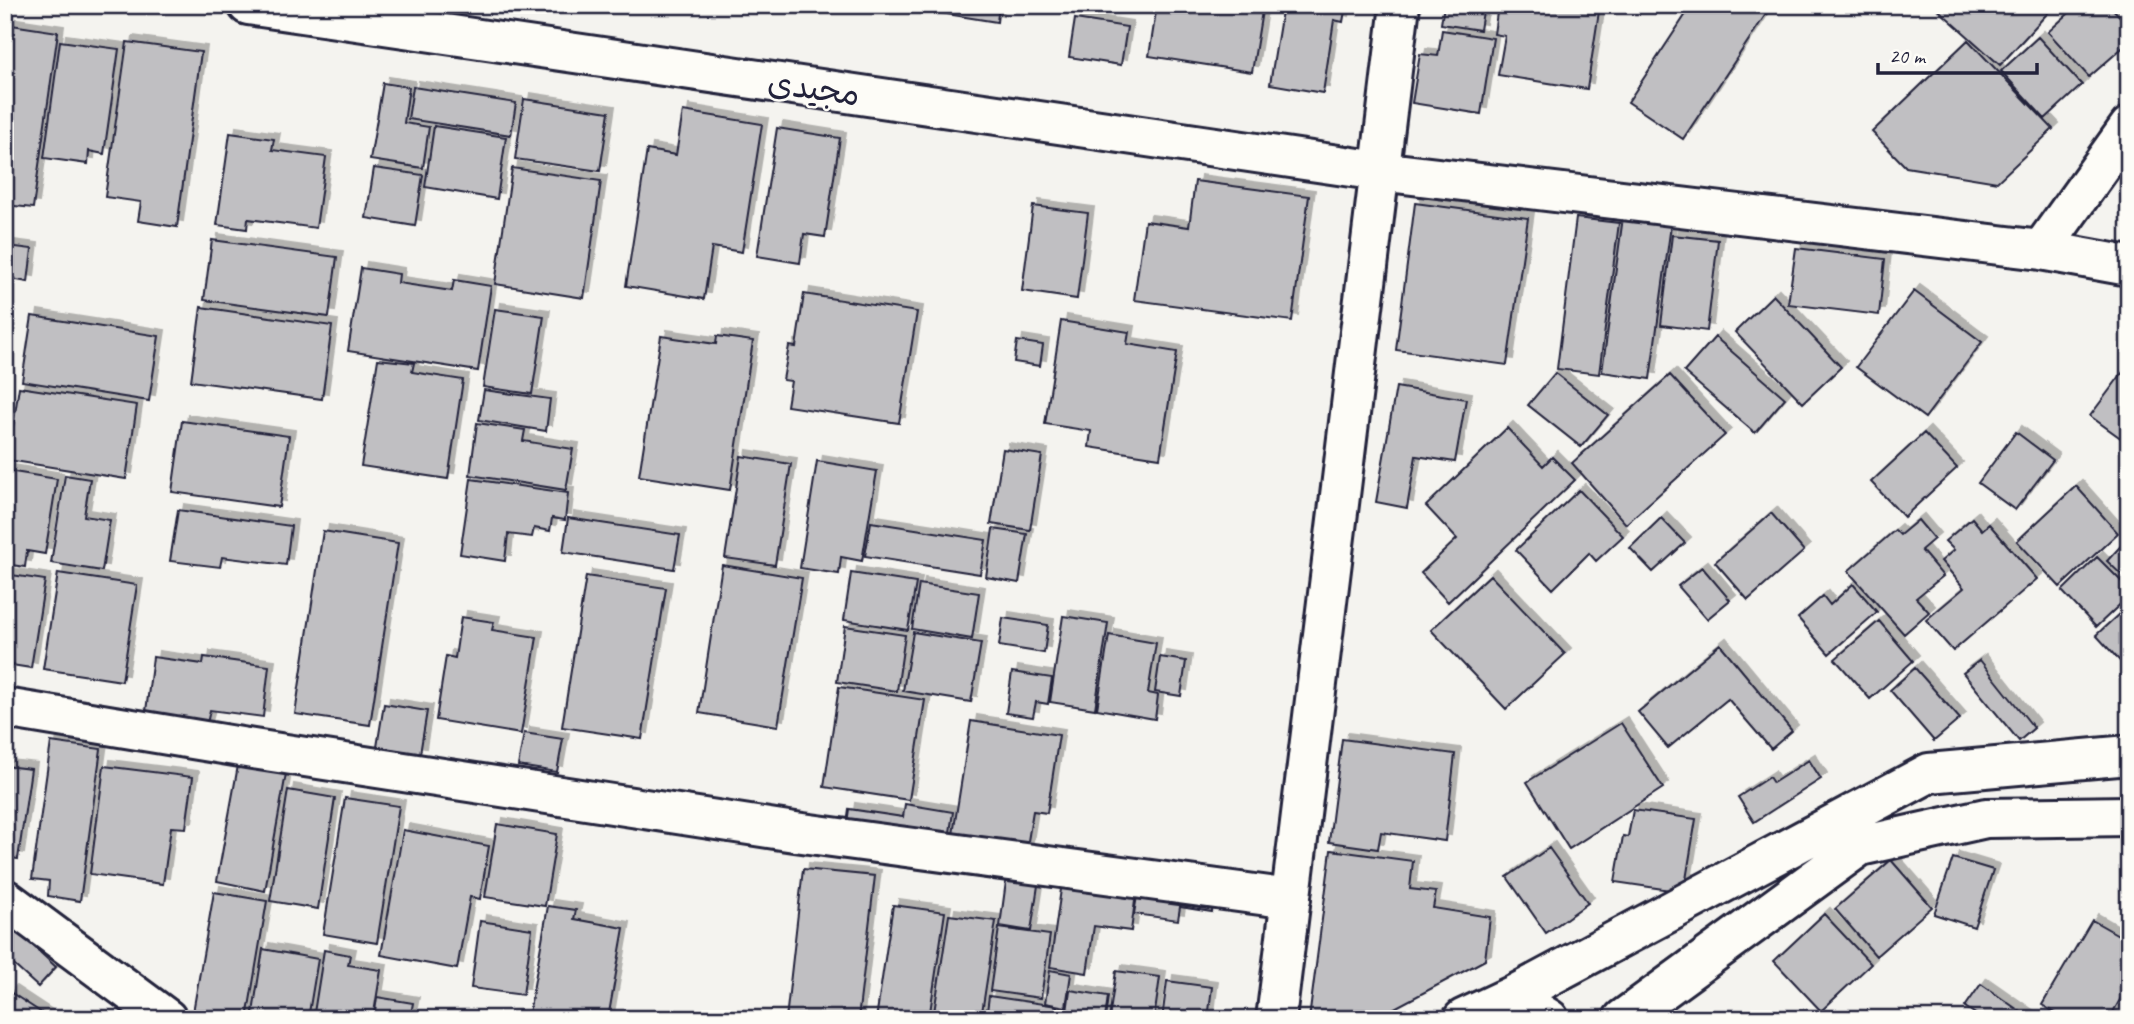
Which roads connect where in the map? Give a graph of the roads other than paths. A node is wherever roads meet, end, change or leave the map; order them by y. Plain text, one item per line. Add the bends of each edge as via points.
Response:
1 (248, 5) edge
2 (1400, 5) edge
3 (2129, 127) edge
4 (1379, 171) junction
5 (2041, 250) junction
6 (2129, 266) edge
7 (5, 708) edge
8 (2129, 755) edge
9 (2129, 816) edge
10 (5, 899) edge
11 (1291, 899) junction
12 (1512, 996) junction
13 (167, 1019) edge
14 (1276, 1019) edge
15 (1463, 1019) edge
16 (1549, 1019) edge
17 (1623, 1019) edge

1 - 4 street, مجیدی
2 - 4 street
3 - 5 street
4 - 5 street, مجیدی
4 - 11 street
5 - 6 street, مجیدی
7 - 11 street via 781,830
8 - 12 street via 1929,773
9 - 17 street via 1986,818 1860,846
10 - 13 street
11 - 14 street
12 - 15 street
12 - 16 street

